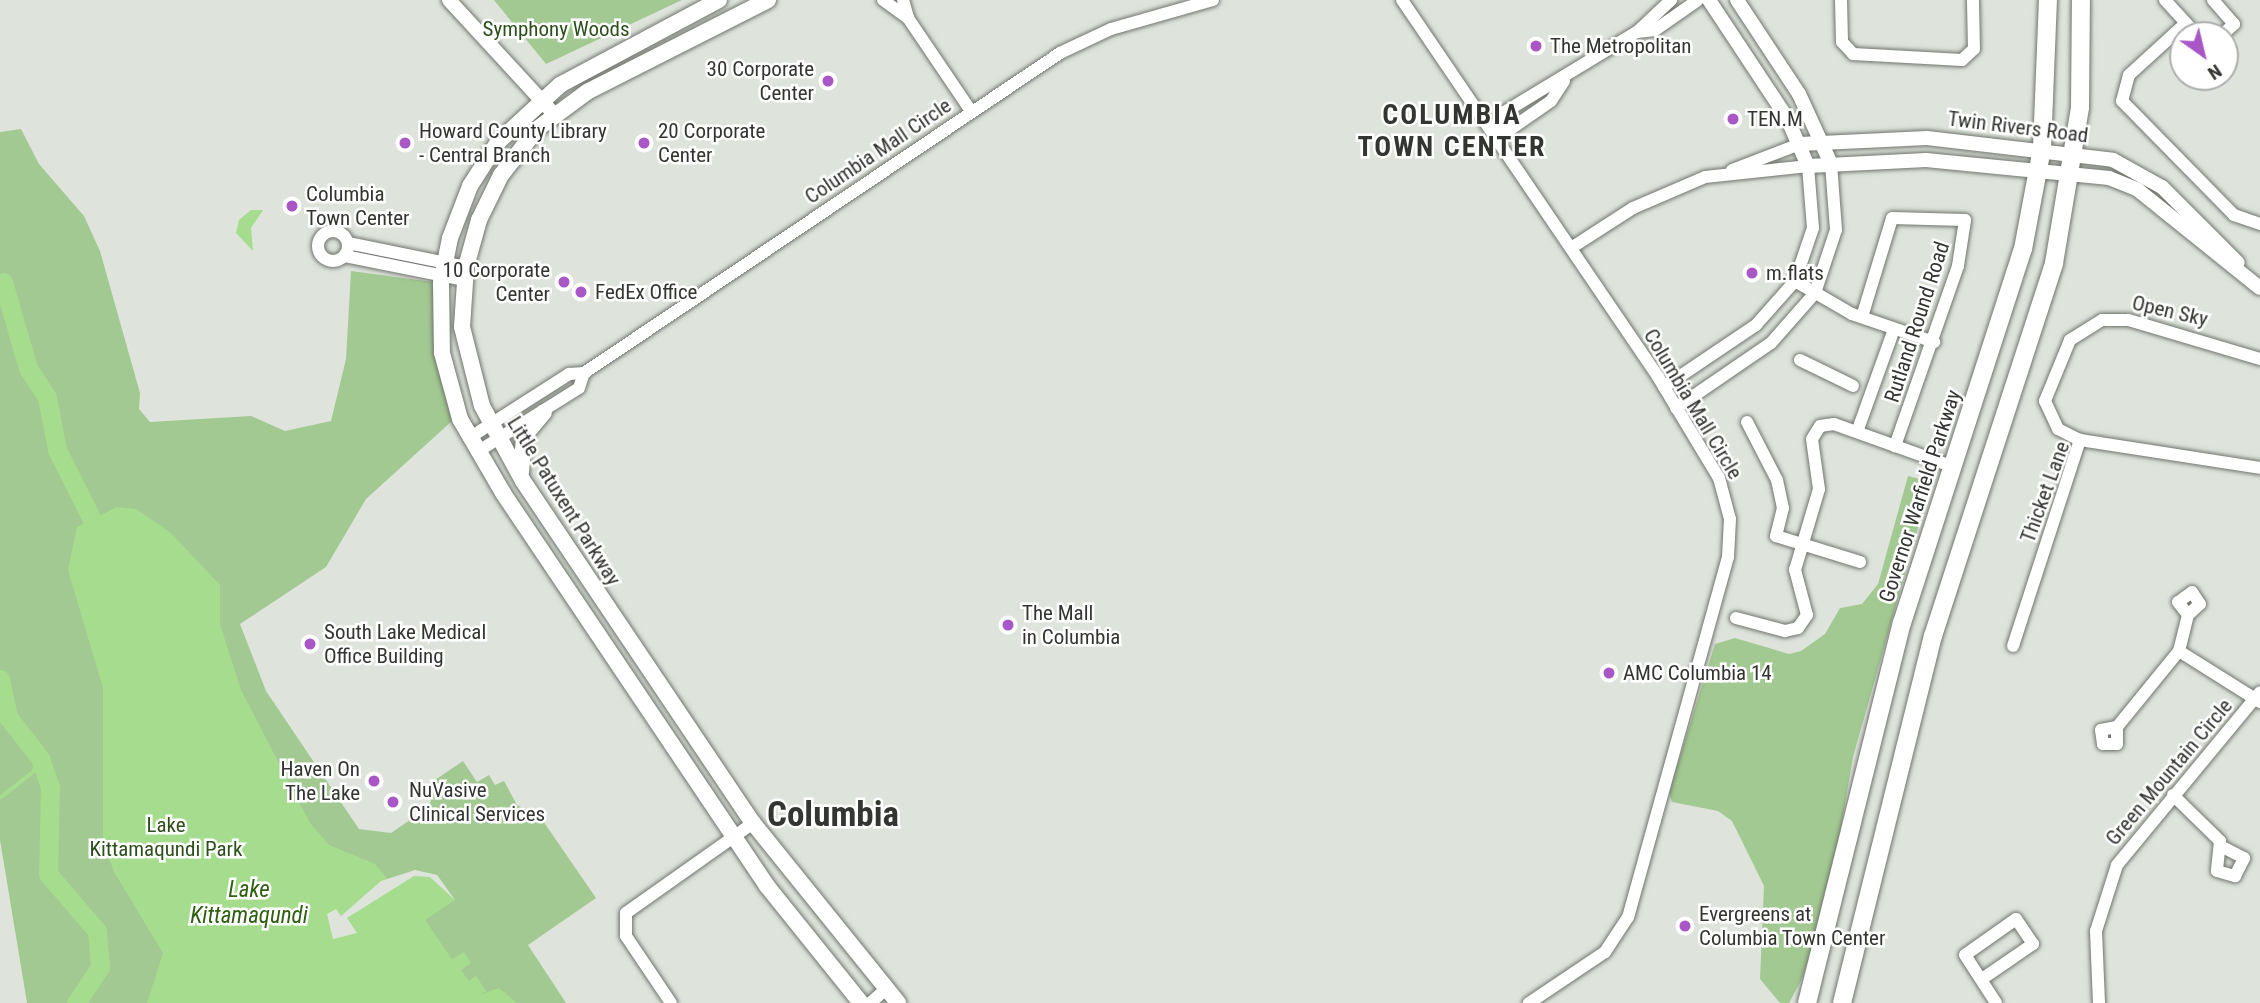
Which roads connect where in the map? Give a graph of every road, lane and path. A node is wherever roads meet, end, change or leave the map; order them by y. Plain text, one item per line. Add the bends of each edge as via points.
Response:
1 (449, 0) edge
2 (719, 0) edge
3 (768, 0) edge
4 (883, 0) edge
5 (903, 0) edge
6 (1213, 0) edge
7 (1402, 0) edge
8 (1671, 0) edge
9 (1698, 0) edge
10 (1709, 0) edge
11 (1737, 0) edge
12 (1841, 0) edge
13 (1973, 0) edge
14 (2048, 0) edge
15 (2081, 0) edge
16 (2165, 0) edge
17 (2213, 0) edge
18 (908, 18) junction
19 (2184, 21) edge
20 (2231, 21) edge
21 (1637, 32) junction
22 (2169, 39) edge
23 (542, 99) junction
24 (971, 111) junction
25 (554, 114) junction
26 (1493, 131) junction
27 (1824, 142) junction
28 (1800, 144) junction
29 (2042, 148) junction
30 (2075, 154) junction
31 (1831, 164) junction
32 (1808, 166) junction
33 (2039, 169) junction
34 (1731, 170) junction
35 (2072, 174) junction
36 (2260, 224) edge
37 (1571, 248) junction
38 (346, 249) dead end
39 (442, 270) junction
40 (465, 274) junction
41 (1795, 281) junction
42 (2259, 285) edge
43 (1815, 293) junction
44 (1862, 317) junction
45 (1894, 329) junction
46 (1934, 342) junction
47 (2260, 359) edge
48 (1800, 360) dead end
49 (584, 373) junction
50 (1853, 386) dead end
51 (1664, 387) junction
52 (1676, 408) junction
53 (544, 412) junction
54 (1747, 422) dead end
55 (490, 425) junction
56 (1857, 432) junction
57 (499, 440) junction
58 (2080, 440) junction
59 (473, 445) junction
60 (1895, 446) junction
61 (1951, 466) junction
62 (2260, 468) edge
63 (523, 481) junction
64 (1801, 544) junction
65 (1860, 562) dead end
66 (2188, 615) dead end
67 (1736, 618) dead end
68 (2013, 646) dead end
69 (2179, 651) junction
70 (2258, 697) edge
71 (2117, 727) dead end
72 (2173, 795) junction
73 (753, 823) junction
74 (734, 836) junction
75 (2224, 848) dead end
76 (1982, 979) junction
77 (885, 990) junction
78 (1533, 1002) edge
79 (671, 1003) edge
80 (861, 1003) edge
81 (870, 1003) edge
82 (898, 1003) edge
83 (1807, 1003) edge
84 (1842, 1003) edge
85 (1996, 1003) edge
86 (2099, 1003) edge

1 - 23 street
2 - 23 main road, Little Patuxent Parkway
3 - 25 main road, Little Patuxent Parkway
4 - 18 street
5 - 18 street
6 - 24 street, Columbia Mall Circle via 1085,39
7 - 26 street, Columbia Mall Circle
8 - 21 street
9 - 21 street via 1655,30
10 - 28 street
11 - 27 street
12 - 13 street via 1842,42 1853,54 1962,60 1974,49
14 - 29 main road, Governor Warfield Parkway
15 - 30 main road
16 - 19 street
17 - 20 street
18 - 24 street
21 - 26 street via 1564,81 1551,101 1511,128
22 - 36 street via 2129,75 2122,101 2234,215
23 - 25 street
23 - 39 main road, Little Patuxent Parkway via 484,163 459,210
24 - 49 street, Columbia Mall Circle
25 - 40 main road, Little Patuxent Parkway via 501,175
26 - 37 street, Columbia Mall Circle
27 - 28 street, Twin Rivers Road
27 - 29 street, Twin Rivers Road via 1927,138
27 - 31 street
28 - 32 street
28 - 34 street, Twin Rivers Road
29 - 30 street, Twin Rivers Road
29 - 33 main road, Governor Warfield Parkway
30 - 35 main road
30 - 42 street, Twin Rivers Road via 2113,160 2150,178
31 - 32 street, Twin Rivers Road
31 - 33 street, Twin Rivers Road via 1926,160
31 - 43 street via 1836,230
32 - 34 street, Twin Rivers Road
32 - 41 street via 1813,228
33 - 35 street, Twin Rivers Road
33 - 61 main road, Governor Warfield Parkway via 2013,288
34 - 37 street, Twin Rivers Road via 1671,189
35 - 42 street, Twin Rivers Road via 2126,183
35 - 84 main road via 2043,303 1933,636
37 - 51 street, Columbia Mall Circle
38 - 39 street
39 - 40 street
39 - 59 main road, Little Patuxent Parkway via 442,353
40 - 55 main road, Little Patuxent Parkway via 466,348
41 - 43 street
41 - 51 street via 1756,325
43 - 44 street
43 - 52 street via 1771,343
44 - 45 street
44 - 46 street, Rutland Round Road via 1892,218 1956,215 1967,229
45 - 46 street
45 - 56 street
46 - 60 street, Rutland Round Road
47 - 58 street, Open Sky via 2128,320 2089,325 2063,351 2045,401 2058,429
48 - 50 street
49 - 53 street, Columbia Mall Circle via 579,388
49 - 55 street, Columbia Mall Circle via 569,374
51 - 52 street, Columbia Mall Circle
52 - 78 street, Columbia Mall Circle via 1727,497 1728,557 1623,929 1592,962
53 - 57 street, Columbia Mall Circle
53 - 63 main road via 521,445
54 - 64 street via 1777,480 1783,508 1776,536
55 - 57 main road, Little Patuxent Parkway
55 - 59 street, Columbia Mall Circle
56 - 60 street
56 - 64 street via 1826,424 1813,433 1819,489
57 - 59 street, Columbia Mall Circle
57 - 63 main road, Little Patuxent Parkway
58 - 62 street, Thicket Lane
58 - 68 street, Thicket Lane
59 - 74 main road, Little Patuxent Parkway
60 - 61 street
61 - 83 main road, Governor Warfield Parkway via 1902,623
63 - 73 main road, Little Patuxent Parkway
64 - 65 street
64 - 67 street via 1795,570 1808,611 1803,624 1785,631
66 - 69 street
69 - 70 street
69 - 71 street
70 - 72 street, Green Mountain Circle
72 - 75 street
72 - 86 street, Green Mountain Circle via 2107,884 2096,931
73 - 74 street
73 - 77 main road, Little Patuxent Parkway
74 - 79 street via 626,913 626,936
74 - 80 main road, Little Patuxent Parkway
76 - 76 street via 1965,955 2017,919 2034,944
76 - 85 street
77 - 81 street
77 - 82 main road, Little Patuxent Parkway

